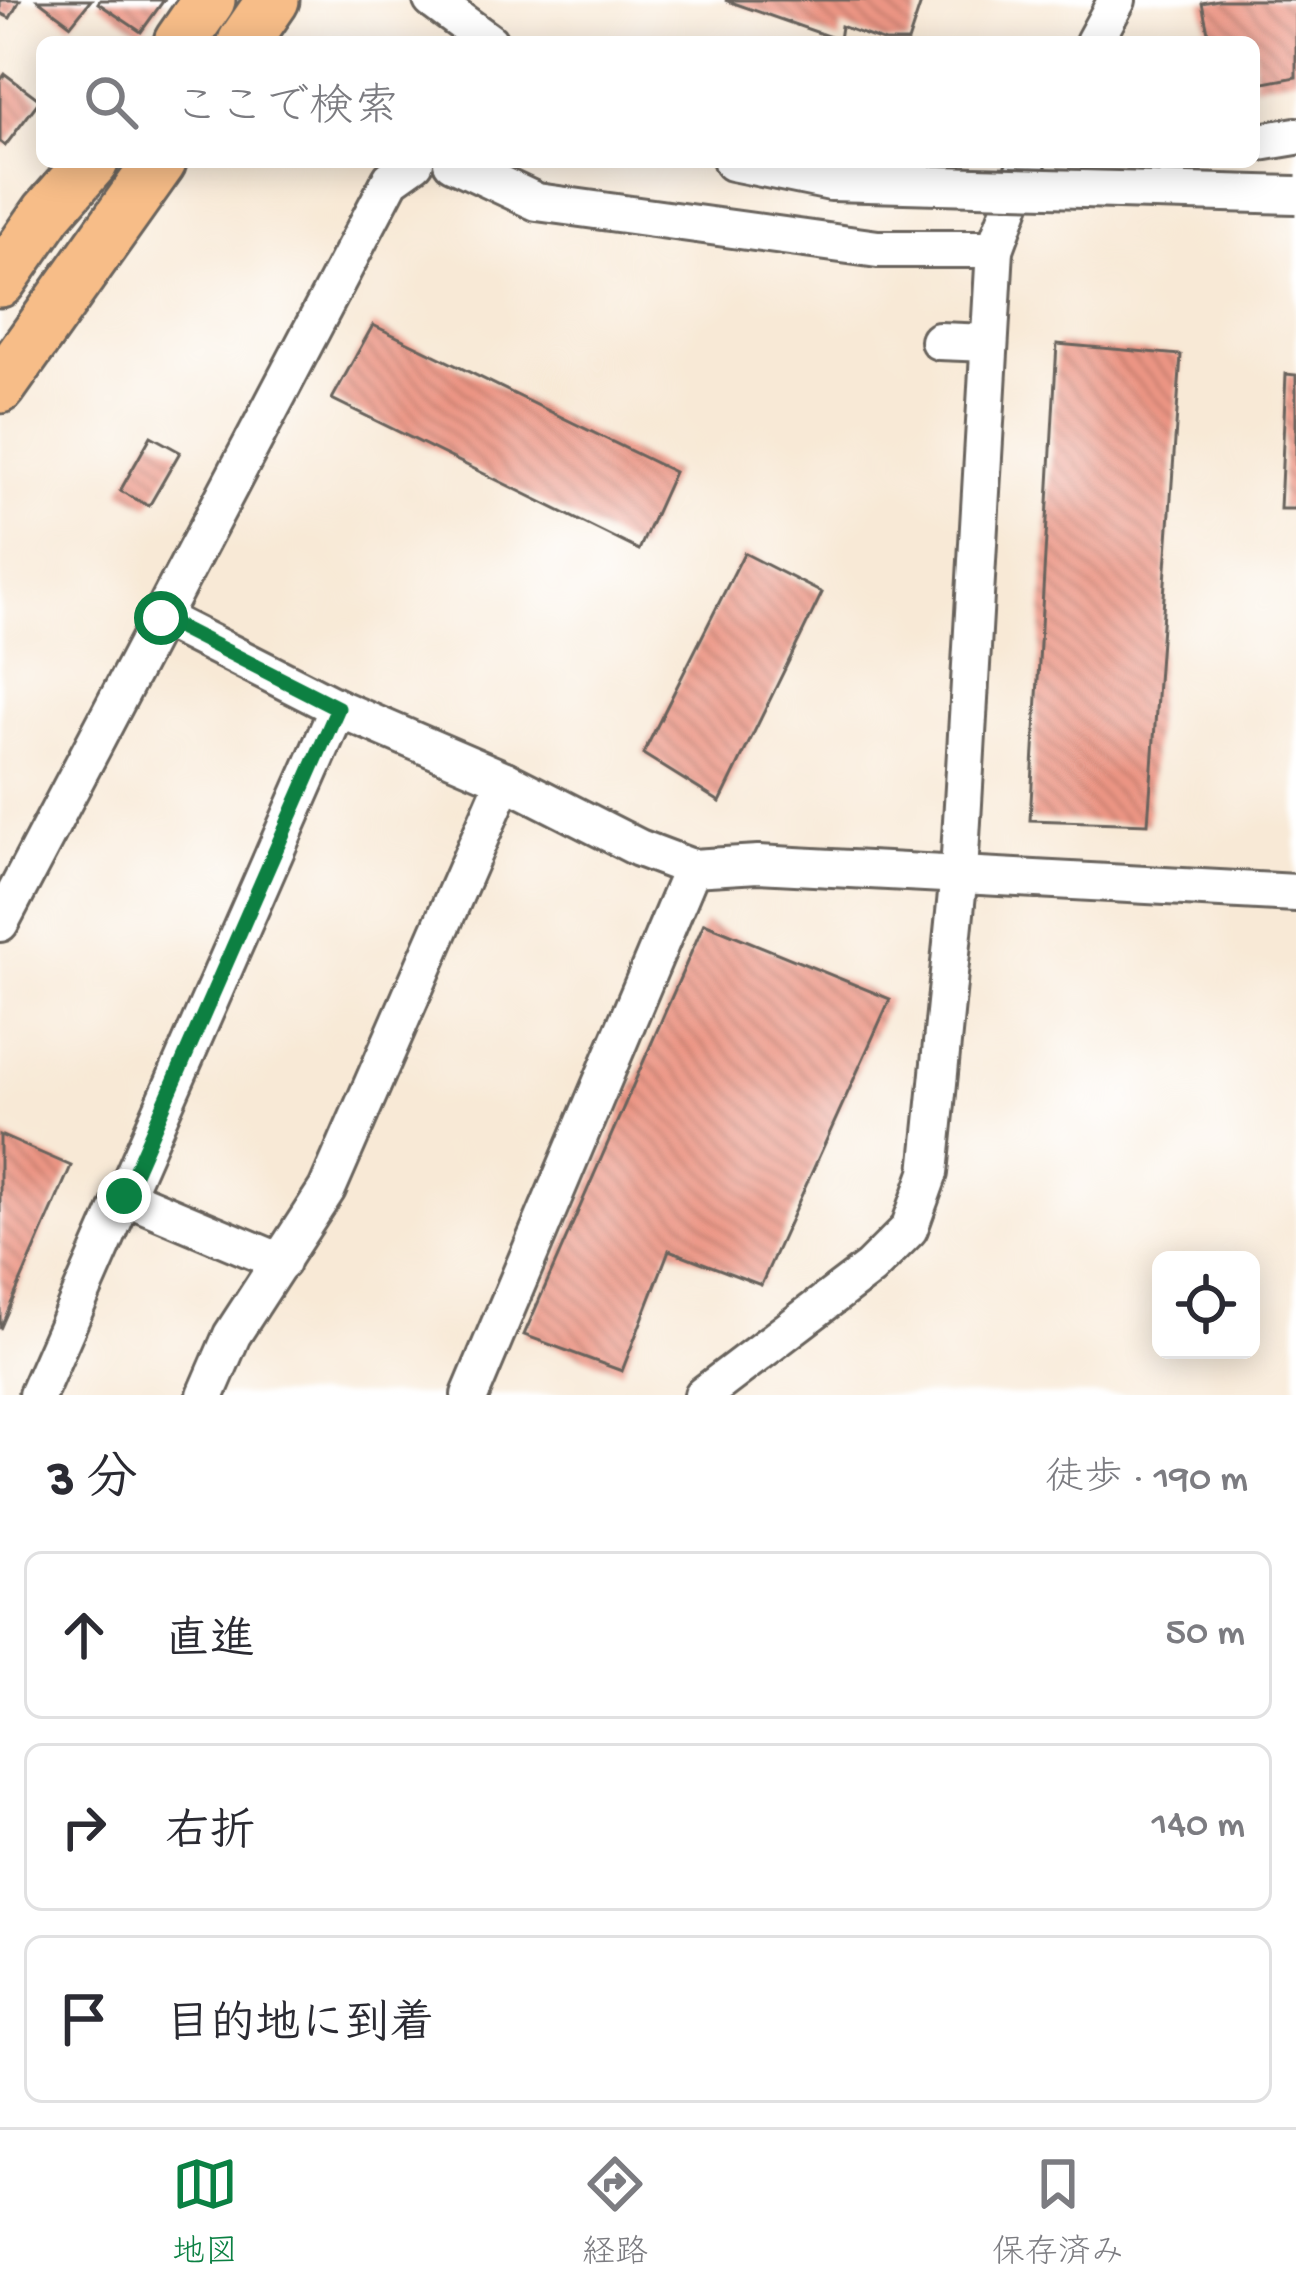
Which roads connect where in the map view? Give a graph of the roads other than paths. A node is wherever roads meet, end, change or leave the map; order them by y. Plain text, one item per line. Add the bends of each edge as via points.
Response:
1 (209, 0) edge
2 (273, 0) edge
3 (432, 0) edge
4 (1117, 0) edge
5 (184, 36) edge
6 (248, 36) edge
7 (480, 36) edge
8 (1097, 36) edge
9 (1296, 136) edge
10 (1260, 142) edge
11 (87, 168) edge
12 (156, 168) edge
13 (407, 168) edge
14 (465, 168) edge
15 (762, 168) edge
16 (1024, 168) edge
17 (1296, 195) edge
18 (48, 212) junction
19 (998, 243) junction
20 (0, 248) edge
21 (0, 281) edge
22 (64, 294) junction
23 (0, 331) edge
24 (939, 341) dead end
25 (988, 343) junction
26 (0, 387) edge
27 (161, 618) junction
28 (338, 708) junction
29 (505, 780) junction
30 (692, 868) junction
31 (959, 873) junction
32 (1296, 893) edge
33 (0, 923) edge
34 (124, 1196) junction
35 (280, 1262) junction
36 (37, 1395) edge
37 (206, 1395) edge
38 (470, 1395) edge
39 (703, 1395) edge

1 - 5 highway
2 - 6 highway
3 - 7 street
4 - 8 street
9 - 10 street
11 - 18 highway
12 - 22 highway
13 - 27 street via 391,179
14 - 19 street via 537,202 878,249
15 - 17 street, bridge via 831,182
16 - 19 street
18 - 20 highway
18 - 21 highway
19 - 25 street
22 - 23 highway
22 - 26 highway
24 - 25 street
25 - 31 street
27 - 28 street
27 - 33 street
28 - 29 street
28 - 34 street
29 - 30 street
29 - 35 street via 327,1189
30 - 31 street
30 - 38 street
31 - 32 street
31 - 39 street via 929,1172 909,1229
34 - 35 street
34 - 36 street
35 - 37 street via 232,1335

